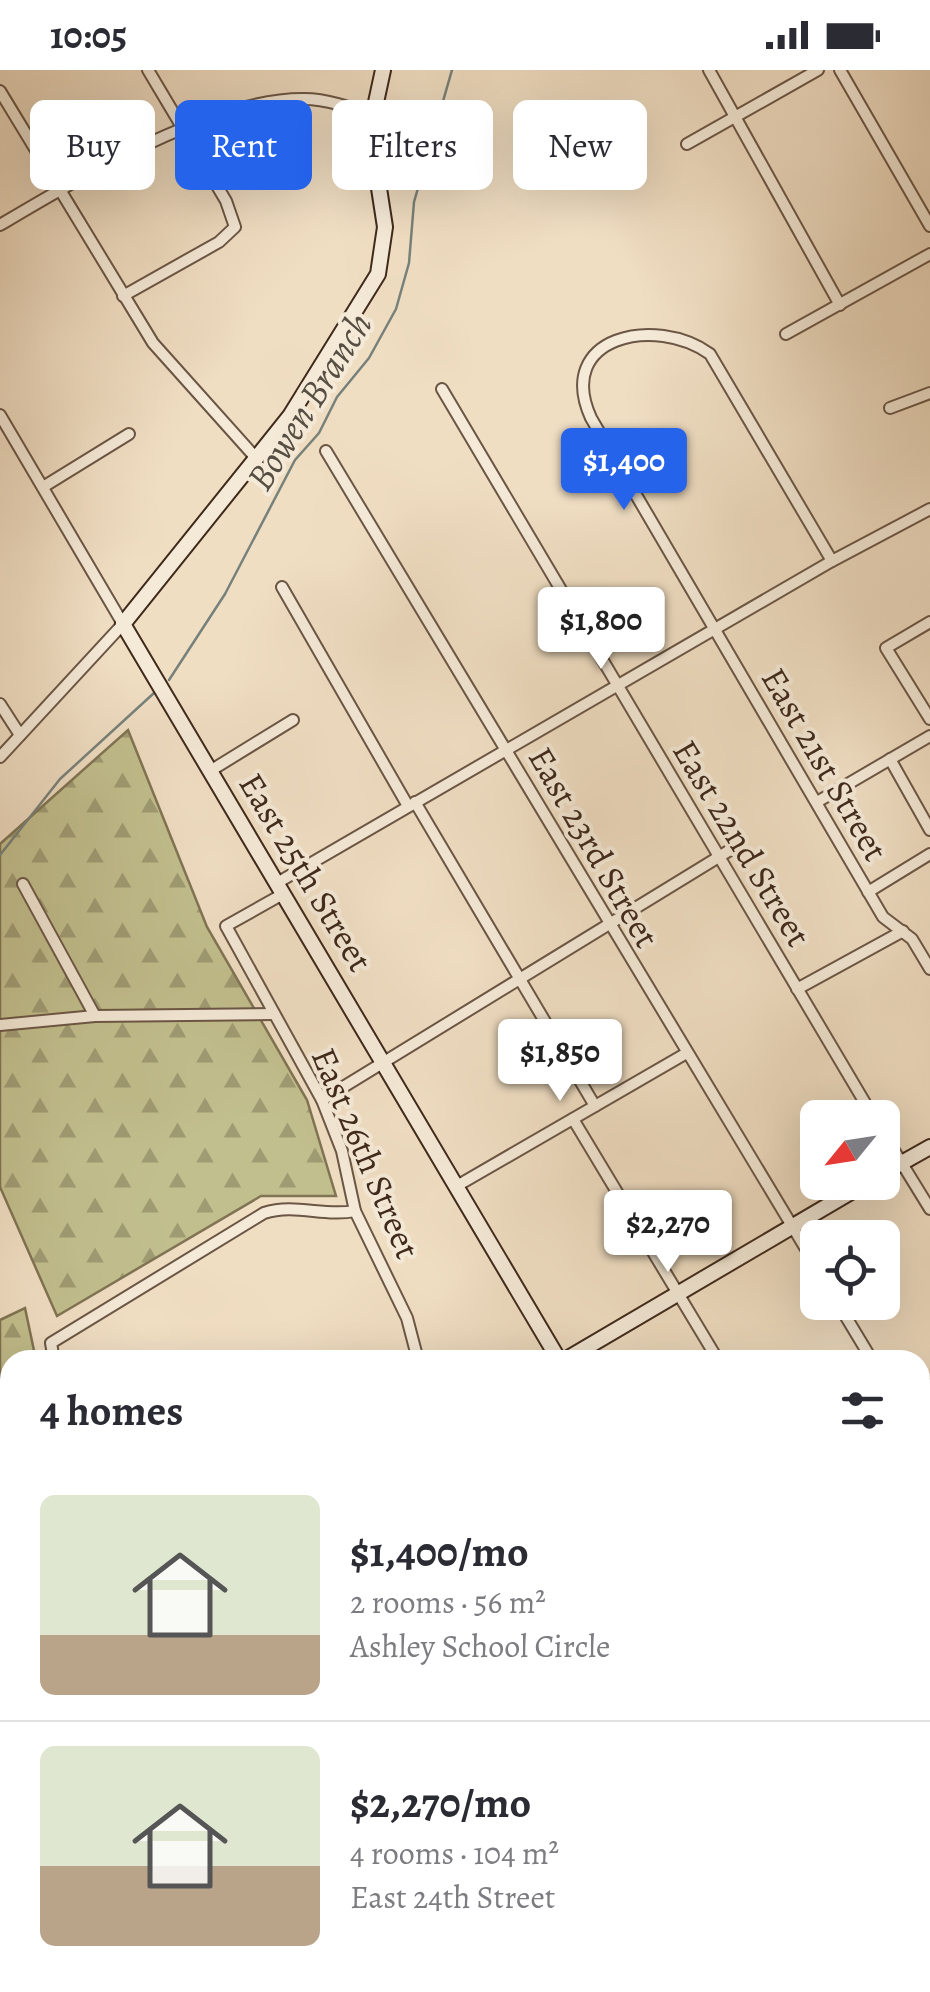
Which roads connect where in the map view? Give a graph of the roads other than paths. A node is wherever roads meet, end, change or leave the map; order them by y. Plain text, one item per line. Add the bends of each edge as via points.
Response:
1 (148, 70) edge
2 (383, 70) edge
3 (709, 70) edge
4 (818, 70) edge
5 (840, 70) edge
6 (0, 91) edge
7 (375, 100) edge
8 (175, 112) edge
9 (734, 117) junction
10 (30, 140) edge
11 (687, 144) dead end
12 (60, 190) joint
13 (220, 190) edge
14 (378, 190) edge
15 (0, 225) edge
16 (930, 226) edge
17 (930, 254) edge
18 (123, 296) junction
19 (840, 305) junction
20 (786, 334) dead end
21 (442, 390) dead end
22 (930, 393) edge
23 (890, 408) dead end
24 (0, 415) edge
25 (129, 434) dead end
26 (326, 451) dead end
27 (255, 457) junction
28 (42, 488) junction
29 (930, 509) edge
30 (832, 561) junction
31 (282, 588) dead end
32 (930, 622) edge
33 (124, 624) junction
34 (715, 628) junction
35 (616, 686) junction
36 (0, 704) edge
37 (930, 719) edge
38 (293, 720) dead end
39 (20, 736) junction
40 (930, 736) edge
41 (506, 750) junction
42 (0, 757) edge
43 (890, 760) junction
44 (210, 771) junction
45 (817, 802) junction
46 (412, 804) junction
47 (930, 830) edge
48 (735, 847) dead end
49 (930, 854) edge
50 (719, 860) junction
51 (23, 884) dead end
52 (280, 888) junction
53 (868, 892) junction
54 (606, 923) junction
55 (902, 931) junction
56 (930, 969) edge
57 (518, 977) junction
58 (797, 989) junction
59 (274, 1014) junction
60 (95, 1016) junction
61 (0, 1025) edge
62 (685, 1054) junction
63 (383, 1060) junction
64 (322, 1100) junction
65 (863, 1100) edge
66 (595, 1106) junction
67 (573, 1120) junction
68 (930, 1147) edge
69 (900, 1160) edge
70 (902, 1163) junction
71 (455, 1187) junction
72 (837, 1200) edge
73 (930, 1208) edge
74 (355, 1210) junction
75 (792, 1226) junction
76 (800, 1239) edge
77 (678, 1294) junction
78 (849, 1320) edge
79 (52, 1350) edge
80 (417, 1350) edge
81 (556, 1350) edge
82 (580, 1350) edge
83 (712, 1350) edge
84 (866, 1350) edge

1 - 8 street
2 - 7 street
3 - 9 street
4 - 9 street
5 - 16 street
6 - 10 street
9 - 11 street
9 - 19 street
12 - 15 street
12 - 18 street
13 - 18 street via 235,227
14 - 27 street via 386,227 378,274 302,398
17 - 19 street
18 - 27 street via 176,371
19 - 20 street
21 - 35 street, East 22nd Street
22 - 23 street
24 - 28 street, East 25th Street
25 - 28 street
26 - 41 street, East 23rd Street
27 - 33 street
28 - 33 street, East 25th Street
29 - 30 street
30 - 34 street
30 - 34 street, East 21st Street via 710,354 659,334 607,344 587,369 587,410
31 - 46 street
32 - 37 street via 886,648
33 - 39 street
33 - 44 street, East 25th Street
34 - 35 street
34 - 45 street, East 21st Street
35 - 41 street
35 - 50 street, East 22nd Street
36 - 39 street
38 - 44 street
39 - 42 street
40 - 43 street
41 - 46 street
41 - 54 street, East 23rd Street
43 - 45 street
43 - 47 street
44 - 52 street, East 25th Street
45 - 53 street, East 21st Street
46 - 52 street
46 - 57 street
48 - 50 street
49 - 53 street
50 - 54 street
50 - 58 street, East 22nd Street
51 - 60 street
52 - 59 street, East 26th Street via 226,926
52 - 63 street, East 25th Street
53 - 55 street, East 21st Street via 883,917
54 - 57 street
54 - 62 street, East 23rd Street
55 - 56 street, East 21st Street
55 - 58 street
57 - 63 street
57 - 66 street
58 - 65 street, East 22nd Street
59 - 60 street
59 - 64 street, East 26th Street
60 - 61 street
62 - 66 street
62 - 75 street, East 23rd Street
63 - 64 street
63 - 71 street, East 25th Street
64 - 74 street, East 26th Street
66 - 67 street
67 - 71 street
67 - 77 street
68 - 70 street
69 - 70 street
70 - 73 street
71 - 81 street, East 25th Street
72 - 75 street
74 - 79 street via 337,1214 284,1206 264,1213 51,1343
74 - 80 street, East 26th Street
75 - 76 street, East 23rd Street
75 - 77 street
77 - 82 street
77 - 83 street
78 - 84 street

